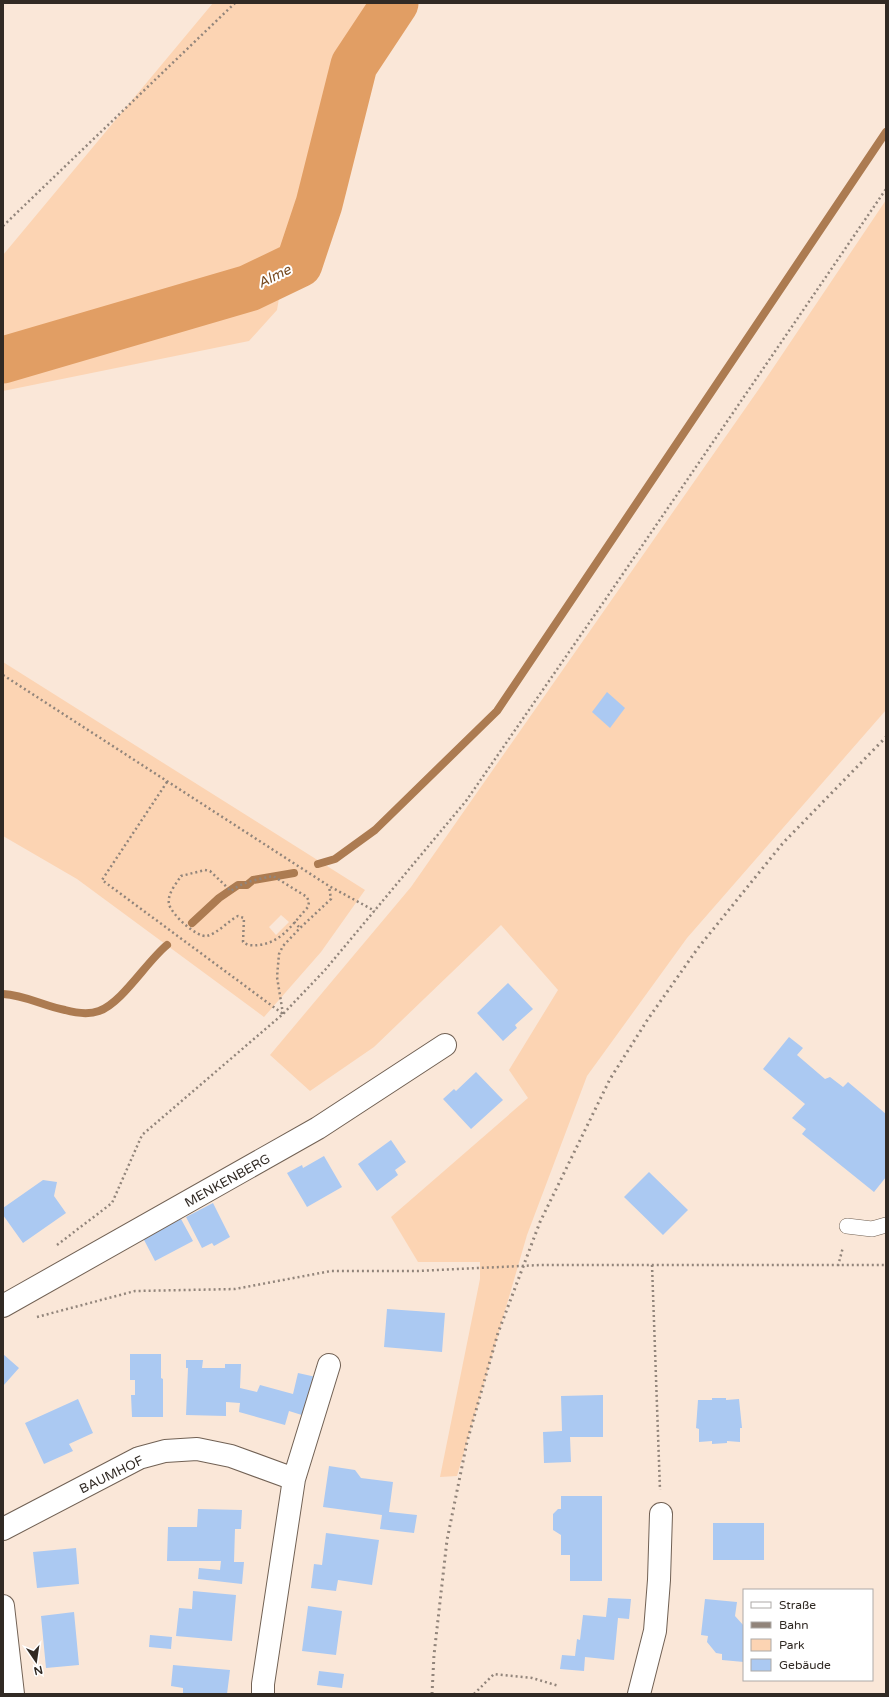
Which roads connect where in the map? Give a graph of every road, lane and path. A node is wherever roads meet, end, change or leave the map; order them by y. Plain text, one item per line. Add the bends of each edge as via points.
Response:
1 (234, 3) edge
2 (886, 189) edge
3 (3, 226) edge
4 (3, 675) edge
5 (167, 782) junction
6 (329, 886) junction
7 (375, 911) junction
8 (294, 922) junction
9 (300, 928) junction
10 (283, 1014) junction
11 (445, 1045) dead end
12 (886, 1225) edge
13 (847, 1226) dead end
14 (57, 1246) dead end
15 (652, 1264) junction
16 (886, 1265) edge
17 (3, 1306) edge
18 (31, 1318) dead end
19 (329, 1365) dead end
20 (294, 1479) junction
21 (661, 1514) joint
22 (3, 1529) edge
23 (3, 1606) edge
24 (559, 1686) dead end
25 (13, 1694) edge
26 (263, 1694) edge
27 (474, 1694) edge
28 (639, 1694) edge

1 - 3 path
2 - 7 path via 466,801
4 - 5 path
5 - 6 path
5 - 10 path via 102,880
6 - 7 path
6 - 9 path via 331,899
7 - 10 path via 325,970
8 - 8 path via 276,941 266,945 248,945 243,942 244,918 238,916 211,934 197,935 169,905 169,896 181,876 205,870 231,891 238,885 273,876 307,897 308,906
8 - 9 path
9 - 10 path via 279,954 277,977
10 - 14 path via 142,1135 112,1203
11 - 17 street, MENKENBERG via 318,1128
12 - 13 lane via 872,1230
15 - 16 path
15 - 18 path via 331,1271 235,1288 135,1291
15 - 21 path
19 - 20 street
20 - 22 street, BAUMHOF via 231,1456 197,1449 165,1451 139,1458
20 - 26 street
21 - 28 street via 655,1631
23 - 25 street
24 - 27 path via 532,1678 494,1674

